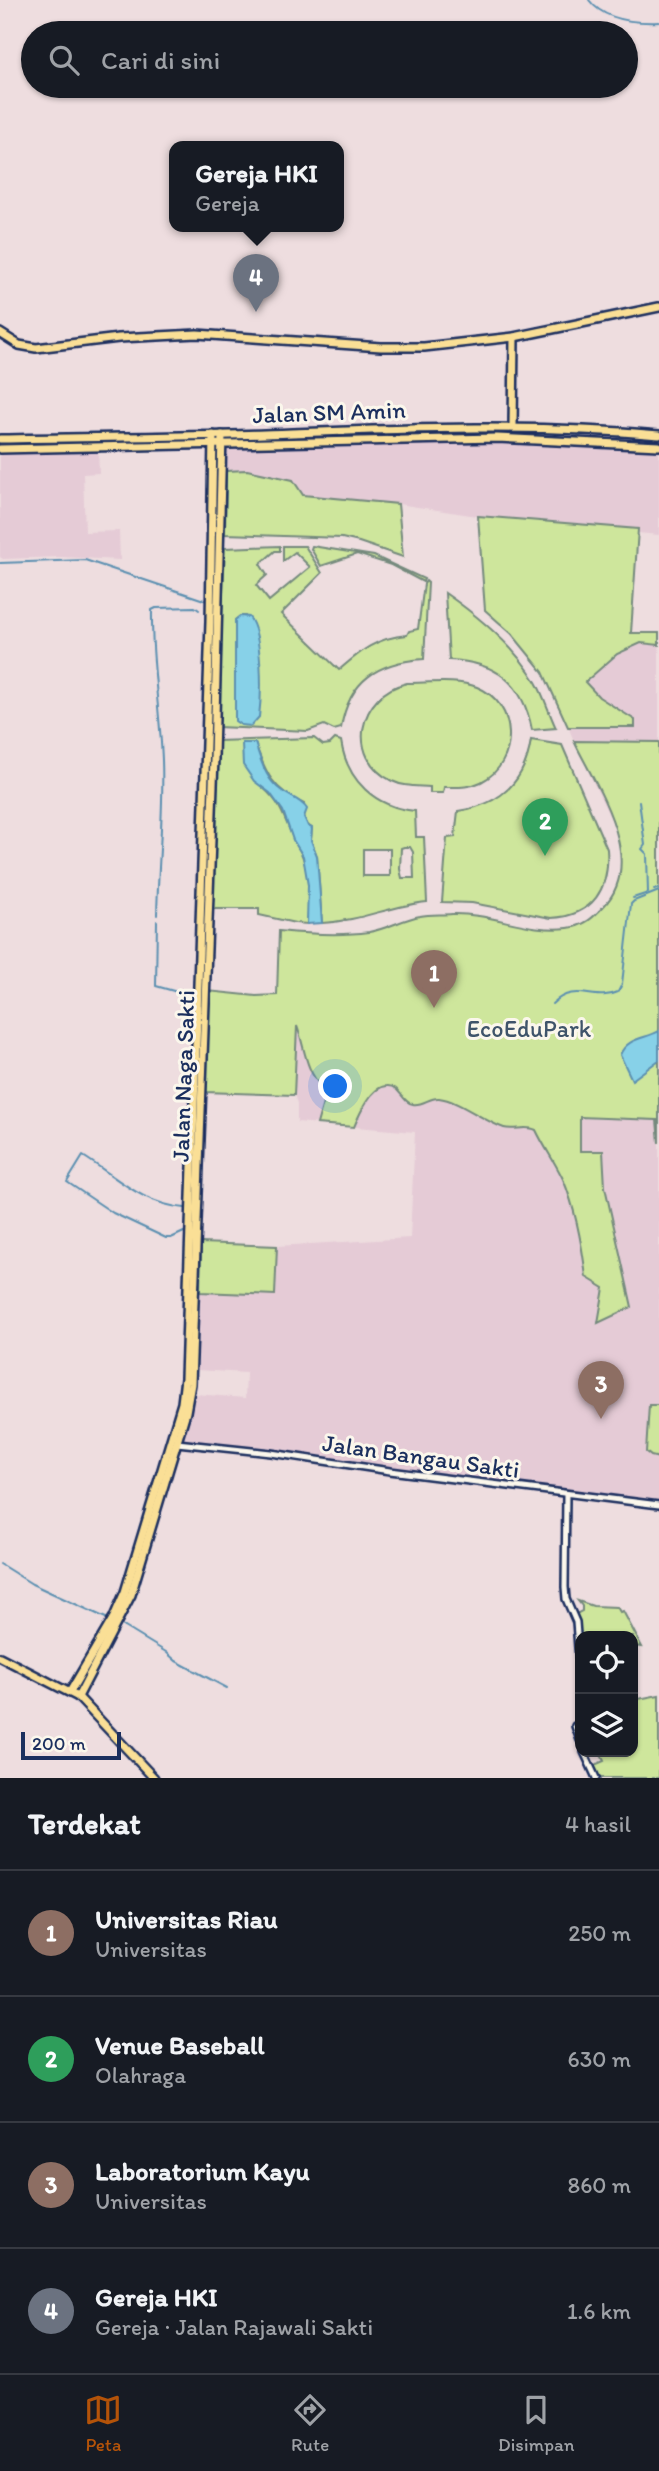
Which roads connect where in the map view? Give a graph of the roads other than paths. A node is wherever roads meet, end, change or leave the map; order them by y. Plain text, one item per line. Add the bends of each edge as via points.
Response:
1 (659, 307) edge
2 (0, 333) edge
3 (514, 337) junction
4 (428, 427) junction
5 (513, 427) junction
6 (222, 435) junction
7 (659, 435) edge
8 (169, 436) junction
9 (0, 439) edge
10 (212, 439) junction
11 (429, 439) junction
12 (221, 444) junction
13 (171, 445) junction
14 (659, 446) edge
15 (0, 449) edge
16 (177, 1443) junction
17 (566, 1494) junction
18 (157, 1499) junction
19 (659, 1505) edge
20 (577, 1631) edge
21 (0, 1657) edge
22 (70, 1692) junction
23 (78, 1697) junction
24 (586, 1757) edge
25 (154, 1778) edge
26 (596, 1778) edge

1 - 3 main road
2 - 3 main road via 19,345 36,348 173,335 397,347
3 - 5 main road
4 - 5 main road, Jalan SM Amin
4 - 6 main road, Jalan SM Amin
4 - 11 main road
5 - 7 main road, Jalan SM Amin
6 - 10 main road, Jalan SM Amin
6 - 12 main road, Jalan Naga Sakti
8 - 9 main road, Jalan SM Amin
8 - 10 main road, Jalan SM Amin
8 - 13 main road
10 - 12 main road, Jalan SM Amin
10 - 13 main road, Jalan SM Amin
10 - 18 main road, Jalan Naga Sakti via 210,635 185,1378
11 - 12 main road, Jalan SM Amin
11 - 14 main road, Jalan SM Amin
12 - 16 main road, Jalan Naga Sakti via 193,1345 189,1400
13 - 15 main road, Jalan SM Amin
16 - 17 street, Jalan Bangau Sakti
16 - 18 main road, Jalan Naga Sakti
17 - 19 street, Jalan Bangau Sakti
17 - 20 street via 565,1587
18 - 22 main road, Jalan Naga Sakti via 121,1602
18 - 23 main road, Jalan Naga Sakti via 131,1595
21 - 22 main road
22 - 23 main road
23 - 25 main road
24 - 26 street

